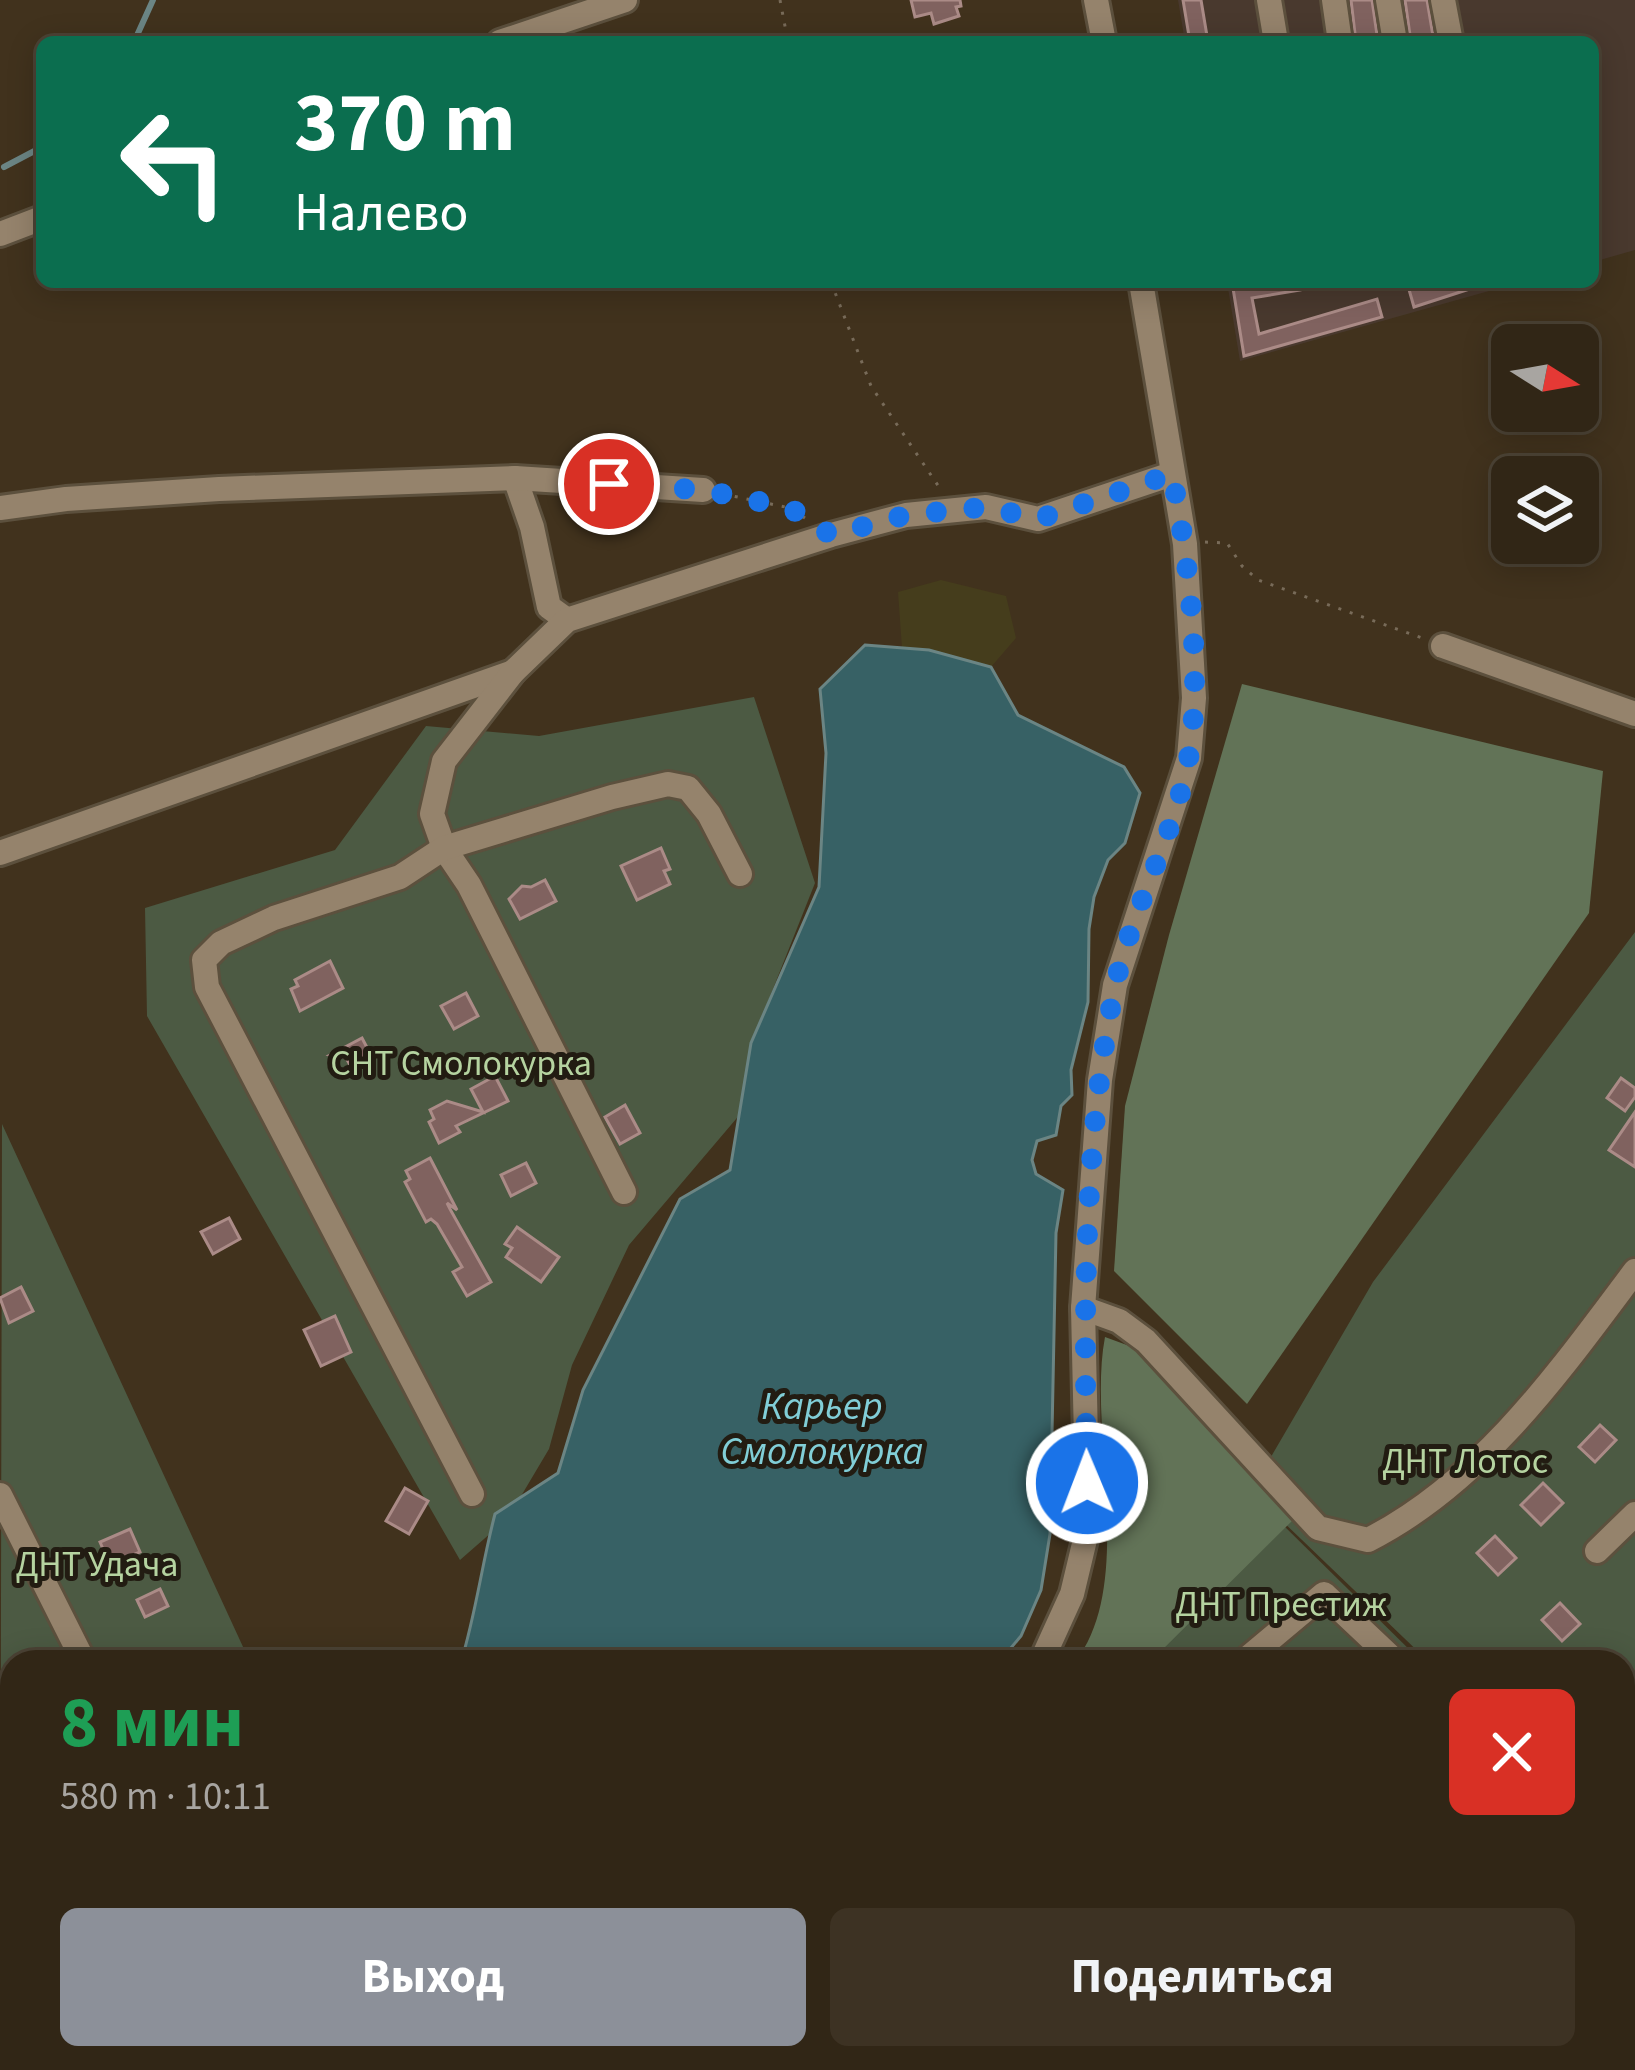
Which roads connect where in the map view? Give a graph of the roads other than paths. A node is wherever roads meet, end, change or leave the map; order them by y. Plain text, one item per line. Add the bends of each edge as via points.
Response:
1 (625, 0) edge
2 (1096, 0) edge
3 (1268, 0) edge
4 (1334, 0) edge
5 (1388, 0) edge
6 (1443, 0) edge
7 (518, 36) edge
8 (1103, 36) edge
9 (1275, 36) edge
10 (1339, 36) edge
11 (1394, 36) edge
12 (1450, 36) edge
13 (36, 220) edge
14 (0, 234) edge
15 (1143, 288) edge
16 (1172, 474) junction
17 (515, 478) junction
18 (704, 490) road end
19 (0, 508) edge
20 (567, 620) junction
21 (1443, 646) road end
22 (512, 672) junction
23 (1635, 714) edge
24 (444, 848) junction
25 (0, 853) edge
26 (740, 874) dead end
27 (624, 1192) dead end
28 (1635, 1270) edge
29 (1083, 1308) junction
30 (0, 1495) edge
31 (472, 1495) dead end
32 (1635, 1514) edge
33 (1597, 1551) dead end
34 (78, 1650) edge
35 (1046, 1650) edge
36 (1257, 1650) edge
37 (1383, 1650) edge

1 - 7 street
2 - 8 street
3 - 9 street
4 - 10 street
5 - 11 street
6 - 12 street
13 - 14 street
15 - 16 street
16 - 20 street via 1038,519 986,507 906,515
16 - 29 street via 1185,544 1194,698 1189,758 1115,986 1097,1103
17 - 18 street
17 - 19 street via 219,489
17 - 20 street via 549,607
20 - 22 street
21 - 23 street
22 - 24 street via 444,760 432,814
22 - 25 street
24 - 26 street via 668,784 688,788 710,814
24 - 27 street
24 - 31 street via 400,877 256,926 204,960 207,988
28 - 29 street via 1537,1402 1414,1516 1368,1540 1318,1528 1146,1341
29 - 35 street via 1088,1527 1072,1594
30 - 34 street
32 - 33 street
36 - 37 street via 1324,1594

